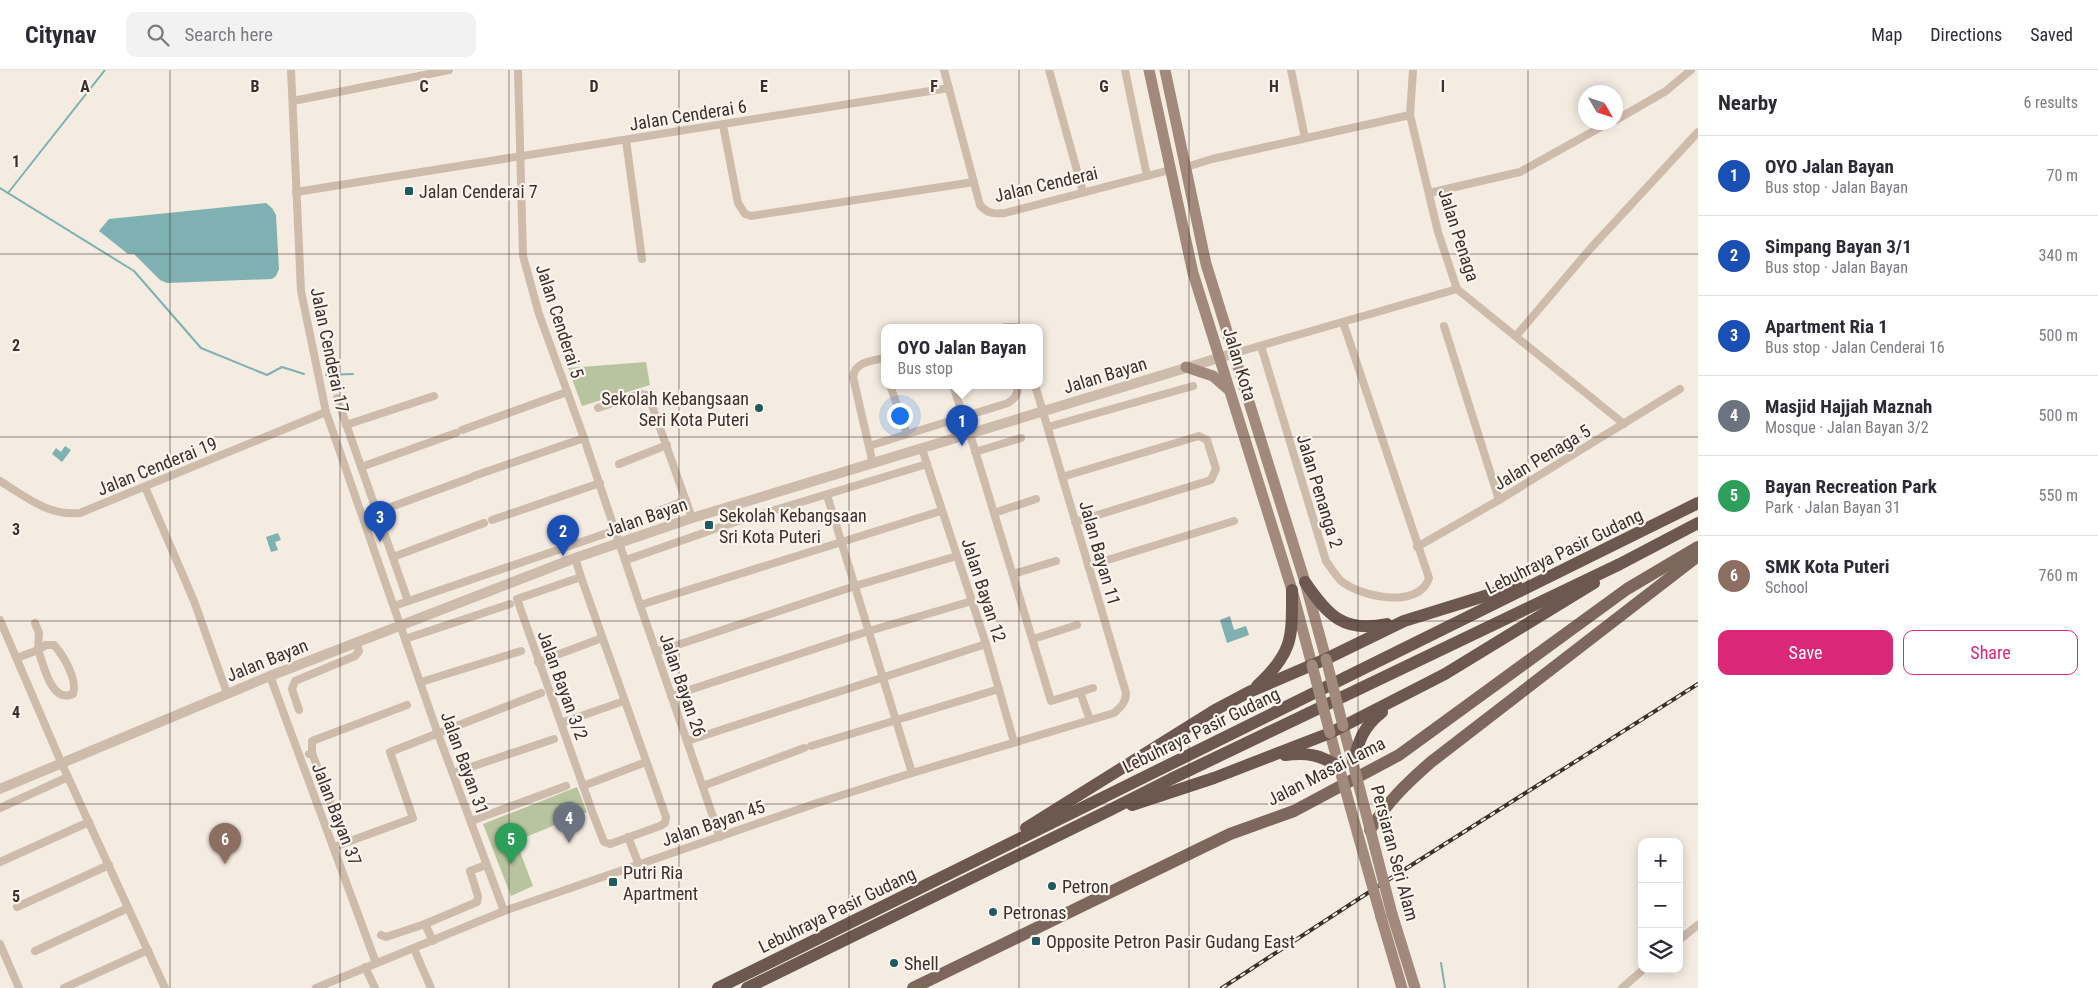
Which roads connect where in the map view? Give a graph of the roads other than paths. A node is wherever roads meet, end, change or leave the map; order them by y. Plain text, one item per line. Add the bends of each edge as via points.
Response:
1 (292, 70) edge
2 (449, 70) edge
3 (518, 70) edge
4 (944, 70) edge
5 (1049, 70) edge
6 (1125, 70) edge
7 (1149, 70) edge
8 (1165, 70) edge
9 (1291, 70) edge
10 (1413, 70) edge
11 (1691, 70) edge
12 (948, 88) junction
13 (293, 101) junction
14 (1410, 115) junction
15 (1623, 116) edge
16 (724, 125) junction
17 (1596, 130) edge
18 (1698, 132) edge
19 (1305, 138) junction
20 (626, 140) junction
21 (521, 155) junction
22 (1186, 167) junction
23 (1170, 170) junction
24 (1147, 176) junction
25 (974, 182) junction
26 (296, 192) junction
27 (1083, 192) junction
28 (1429, 193) junction
29 (642, 259) dead end
30 (1457, 289) junction
31 (1343, 322) junction
32 (1444, 326) dead end
33 (1516, 336) junction
34 (1260, 346) junction
35 (1235, 353) junction
36 (1220, 358) junction
37 (881, 359) edge
38 (1186, 368) junction
39 (1193, 386) dead end
40 (891, 389) edge
41 (954, 389) edge
42 (1016, 389) edge
43 (1036, 389) edge
44 (1680, 389) dead end
45 (567, 392) junction
46 (1231, 392) junction
47 (434, 396) dead end
48 (337, 398) dead end
49 (598, 408) dead end
50 (326, 412) junction
51 (1043, 412) junction
52 (963, 416) junction
53 (1624, 424) junction
54 (346, 425) junction
55 (1048, 427) junction
56 (906, 434) junction
57 (970, 434) junction
58 (584, 438) junction
59 (1021, 438) dead end
60 (667, 445) junction
61 (869, 446) junction
62 (922, 449) junction
63 (975, 452) junction
64 (619, 464) dead end
65 (873, 464) junction
66 (927, 464) junction
67 (361, 467) junction
68 (1062, 477) junction
69 (0, 481) edge
70 (600, 483) junction
71 (145, 487) junction
72 (827, 495) junction
73 (1036, 499) dead end
74 (686, 500) junction
75 (1499, 500) junction
76 (1698, 503) edge
77 (941, 511) junction
78 (377, 512) junction
79 (994, 512) junction
80 (649, 515) dead end
81 (692, 518) junction
82 (1234, 521) dead end
83 (1075, 522) junction
84 (1698, 523) edge
85 (616, 530) junction
86 (620, 542) junction
87 (841, 542) junction
88 (1417, 547) junction
89 (1698, 547) edge
90 (393, 556) junction
91 (957, 556) junction
92 (1698, 556) edge
93 (575, 558) junction
94 (626, 560) junction
95 (1056, 561) dead end
96 (1620, 564) junction
97 (1088, 566) junction
98 (1571, 567) junction
99 (1656, 571) junction
100 (1013, 574) junction
101 (582, 577) junction
102 (1305, 582) junction
103 (1663, 584) junction
104 (854, 586) junction
105 (1292, 590) junction
106 (408, 601) junction
107 (972, 601) junction
108 (510, 604) dead end
109 (640, 605) junction
110 (394, 606) junction
111 (0, 620) edge
112 (1404, 621) junction
113 (35, 623) dead end
114 (401, 624) junction
115 (1077, 625) dead end
116 (869, 631) junction
117 (602, 638) junction
118 (405, 639) junction
119 (1032, 639) junction
120 (356, 642) junction
121 (986, 644) junction
122 (38, 650) junction
123 (521, 651) dead end
124 (656, 652) junction
125 (17, 658) junction
126 (1326, 659) junction
127 (538, 662) junction
128 (1312, 665) junction
129 (270, 676) junction
130 (883, 677) junction
131 (421, 682) junction
132 (1093, 688) dead end
133 (999, 689) junction
134 (1080, 692) junction
135 (1249, 692) junction
136 (227, 693) junction
137 (541, 693) dead end
138 (671, 696) junction
139 (624, 701) junction
140 (1396, 701) junction
141 (1124, 702) joint
142 (407, 705) dead end
143 (300, 710) dead end
144 (896, 720) junction
145 (1090, 720) junction
146 (561, 723) junction
147 (1343, 726) junction
148 (1330, 732) junction
149 (438, 734) junction
150 (554, 739) dead end
151 (687, 742) junction
152 (1014, 742) junction
153 (312, 753) junction
154 (300, 757) junction
155 (1268, 758) junction
156 (61, 762) junction
157 (646, 762) junction
158 (1353, 763) junction
159 (1339, 767) junction
160 (912, 772) junction
161 (453, 773) junction
162 (68, 777) junction
163 (566, 786) dead end
164 (583, 786) junction
165 (703, 786) junction
166 (0, 789) edge
167 (0, 808) edge
168 (1110, 810) junction
169 (470, 821) junction
170 (89, 822) junction
171 (1370, 830) junction
172 (628, 837) junction
173 (720, 837) junction
174 (344, 841) dead end
175 (334, 847) junction
176 (992, 852) junction
177 (0, 862) edge
178 (109, 865) junction
179 (486, 865) junction
180 (639, 865) junction
181 (17, 907) dead end
182 (128, 908) junction
183 (504, 911) junction
184 (1386, 915) junction
185 (425, 924) junction
186 (1698, 926) edge
187 (381, 935) dead end
188 (1683, 937) edge
189 (433, 941) junction
190 (0, 944) edge
191 (414, 949) junction
192 (148, 950) junction
193 (35, 951) dead end
194 (376, 963) junction
195 (366, 967) junction
196 (1639, 973) edge
197 (320, 987) edge
198 (19, 988) edge
199 (64, 988) edge
200 (165, 988) edge
201 (375, 988) edge
202 (431, 988) edge
203 (718, 988) edge
204 (747, 988) edge
205 (913, 988) edge
206 (1402, 988) edge
207 (1415, 988) edge
208 (1622, 988) edge

1 - 13 street, Jalan Cenderai 17
2 - 13 street
3 - 21 street, Jalan Cenderai 5
4 - 12 street, Jalan Cenderai
5 - 27 street
6 - 24 street
7 - 23 main road, Jalan Kota
8 - 22 main road, Jalan Kota
9 - 19 street
10 - 14 street, Jalan Penaga
11 - 15 street via 1666,91
12 - 16 street, Jalan Cenderai 6
12 - 25 street, Jalan Cenderai
13 - 26 street, Jalan Cenderai 17
14 - 19 street
14 - 28 street, Jalan Penaga
16 - 20 street, Jalan Cenderai 6
16 - 25 street via 738,203 745,214 758,216
17 - 28 street via 1520,172
18 - 33 street via 1590,249
19 - 22 street
20 - 21 street, Jalan Cenderai 6
20 - 29 street
21 - 26 street
21 - 45 street, Jalan Cenderai 5 via 523,256 539,314
22 - 35 main road, Jalan Kota via 1206,264
23 - 24 street, Jalan Cenderai
23 - 36 main road, Jalan Kota via 1193,273
24 - 27 street, Jalan Cenderai
25 - 27 street, Jalan Cenderai via 980,205 986,212 994,214
26 - 50 street, Jalan Cenderai 17 via 301,291
28 - 30 street, Jalan Penaga
30 - 31 street
30 - 33 street, Jalan Penaga
31 - 34 street
31 - 88 street
32 - 75 street
33 - 53 street, Jalan Penaga
34 - 35 street
34 - 88 street, Jalan Penanga 2 via 1326,561 1341,580 1362,593 1383,598 1404,597 1426,586 1429,578
35 - 36 street, Jalan Bayan
35 - 102 main road, Jalan Kota
36 - 38 street, Jalan Bayan
36 - 46 main road, Jalan Kota
37 - 61 street via 855,369 853,378
38 - 46 main road via 1213,376
38 - 51 street, Jalan Bayan
39 - 55 street
40 - 56 street
41 - 52 street
42 - 52 street via 1015,398 1008,403
43 - 51 street, Jalan Bayan 11
44 - 53 street, Jalan Penaga 5
45 - 58 street, Jalan Cenderai 5
45 - 67 street
46 - 105 main road, Jalan Kota
47 - 54 street
48 - 54 street
49 - 60 street via 639,394 647,395
50 - 71 street, Jalan Cenderai 19
50 - 110 street, Jalan Cenderai 17
51 - 55 street, Jalan Bayan 11
51 - 57 street, Jalan Bayan
52 - 56 street
53 - 75 street, Jalan Penaga 5
54 - 67 street
55 - 68 street, Jalan Bayan 11
56 - 61 street
57 - 62 street, Jalan Bayan
57 - 63 street
58 - 70 street, Jalan Cenderai 5
58 - 78 street
59 - 63 street
60 - 64 street
60 - 74 street
61 - 65 street
62 - 65 street, Jalan Bayan
62 - 66 street, Jalan Bayan 12
63 - 79 street
65 - 81 street, Jalan Bayan
66 - 72 street
66 - 77 street, Jalan Bayan 12
67 - 78 street
68 - 83 street, Jalan Bayan 11
68 - 83 street via 1198,436 1206,440 1216,469 1211,480
69 - 71 street, Jalan Cenderai 19 via 54,512 66,514 80,513
70 - 85 street, Jalan Cenderai 5
70 - 90 street
71 - 136 street via 194,601
72 - 87 street
72 - 94 street via 735,522
73 - 79 street
74 - 80 street
74 - 81 street
75 - 88 street, Jalan Penaga 5
76 - 98 highway, Lebuhraya Pasir Gudang
77 - 87 street
77 - 91 street, Jalan Bayan 12
78 - 90 street
79 - 100 street
81 - 86 street, Jalan Bayan
82 - 97 street
83 - 97 street, Jalan Bayan 11
84 - 96 highway, Lebuhraya Pasir Gudang
85 - 86 street, Jalan Cenderai 5
85 - 106 street
86 - 93 street, Jalan Bayan
86 - 94 street, Jalan Bayan 26
87 - 104 street
87 - 109 street
89 - 99 main road, Jalan Masai Lama
90 - 106 street
91 - 104 street
91 - 107 street, Jalan Bayan 12
92 - 103 main road
93 - 101 street
93 - 114 street, Jalan Bayan
94 - 109 street, Jalan Bayan 26
95 - 100 street
96 - 140 highway via 1576,595
96 - 168 highway, Lebuhraya Pasir Gudang
97 - 141 street, Jalan Bayan 11 via 1126,693
98 - 112 highway
98 - 176 highway, Lebuhraya Pasir Gudang
99 - 103 main road via 1665,575
99 - 205 main road, Jalan Masai Lama via 1400,754 1294,811 1230,834
100 - 119 street
101 - 117 street
101 - 127 street, Jalan Bayan 3/2 via 517,599
102 - 112 highway via 1320,605 1346,624 1372,628
102 - 126 main road, Jalan Kota
103 - 171 main road via 1431,762 1398,791
104 - 116 street
104 - 124 street
105 - 128 main road, Jalan Kota
105 - 135 highway via 1292,622 1286,650 1280,663
106 - 110 street
107 - 116 street
107 - 121 street, Jalan Bayan 12
108 - 118 street
109 - 124 street, Jalan Bayan 26
110 - 114 street, Jalan Cenderai 17
111 - 125 street
112 - 126 highway
113 - 122 street via 39,633
114 - 118 street, Jalan Bayan 31
114 - 120 street, Jalan Bayan
115 - 119 street
116 - 130 street
116 - 138 street
117 - 127 street
117 - 139 street
118 - 131 street, Jalan Bayan 31
119 - 134 street via 1051,701
120 - 129 street, Jalan Bayan
120 - 143 street via 359,651 355,656 295,681 292,689
121 - 130 street
121 - 133 street, Jalan Bayan 12
122 - 122 street via 46,644 54,645 61,653 73,680 73,694 59,696 54,690
122 - 125 street
123 - 131 street
124 - 138 street, Jalan Bayan 26
125 - 156 street
126 - 128 highway
126 - 147 main road, Jalan Kota, bridge
127 - 146 street, Jalan Bayan 3/2
128 - 135 highway
128 - 148 main road, Jalan Kota, bridge
129 - 136 street, Jalan Bayan
129 - 154 street, Jalan Bayan 37
130 - 144 street
130 - 151 street
131 - 149 street, Jalan Bayan 31
132 - 134 street
133 - 144 street
133 - 152 street, Jalan Bayan 12
134 - 145 street
135 - 176 highway via 1206,715
136 - 156 street, Jalan Bayan
137 - 149 street
138 - 151 street, Jalan Bayan 26
139 - 146 street
139 - 157 street
140 - 147 highway
140 - 158 highway via 1364,731
141 - 145 street, Jalan Bayan 45 via 1114,712
142 - 153 street via 312,741
144 - 160 street
144 - 165 street via 808,747
145 - 152 street, Jalan Bayan 45
146 - 164 street, Jalan Bayan 3/2
147 - 148 highway
147 - 158 main road, Persiaran Seri Alam
148 - 155 highway
148 - 159 main road, Persiaran Seri Alam
149 - 161 street, Jalan Bayan 31
149 - 175 street via 390,752 413,818
150 - 161 street
151 - 165 street, Jalan Bayan 26
152 - 160 street, Jalan Bayan 45
153 - 154 street
153 - 174 street
154 - 175 street, Jalan Bayan 37
155 - 159 highway via 1312,754 1324,757
155 - 168 highway via 1155,798
156 - 162 street
156 - 166 street, Jalan Bayan
157 - 164 street
157 - 172 street via 666,817 665,823
158 - 171 main road, Persiaran Seri Alam, bridge
159 - 184 main road, Persiaran Seri Alam, bridge
160 - 173 street, Jalan Bayan 45
161 - 169 street, Jalan Bayan 31
162 - 167 street
162 - 170 street
163 - 169 street
164 - 172 street, Jalan Bayan 3/2 via 604,842 607,844
165 - 173 street, Jalan Bayan 26
168 - 204 highway, Lebuhraya Pasir Gudang
169 - 179 street, Jalan Bayan 31
170 - 177 street
170 - 178 street
171 - 184 main road, Persiaran Seri Alam, bridge
172 - 180 street
173 - 180 street, Jalan Bayan 45
175 - 194 street, Jalan Bayan 37
176 - 203 highway, Lebuhraya Pasir Gudang
178 - 181 street
178 - 182 street
179 - 183 street, Jalan Bayan 31
179 - 185 street via 470,871 477,902
180 - 183 street, Jalan Bayan 45
182 - 192 street
182 - 193 street
183 - 189 street, Jalan Bayan 45
184 - 206 main road, Persiaran Seri Alam
184 - 207 main road, Persiaran Seri Alam
185 - 187 street via 386,937
185 - 189 street
186 - 188 street
189 - 191 street, Jalan Bayan 45
190 - 198 street
191 - 194 street, Jalan Bayan 45
191 - 202 street
192 - 199 street
192 - 200 street
194 - 195 street, Jalan Bayan 45
195 - 197 street, Jalan Bayan 45
195 - 201 street
196 - 208 street

